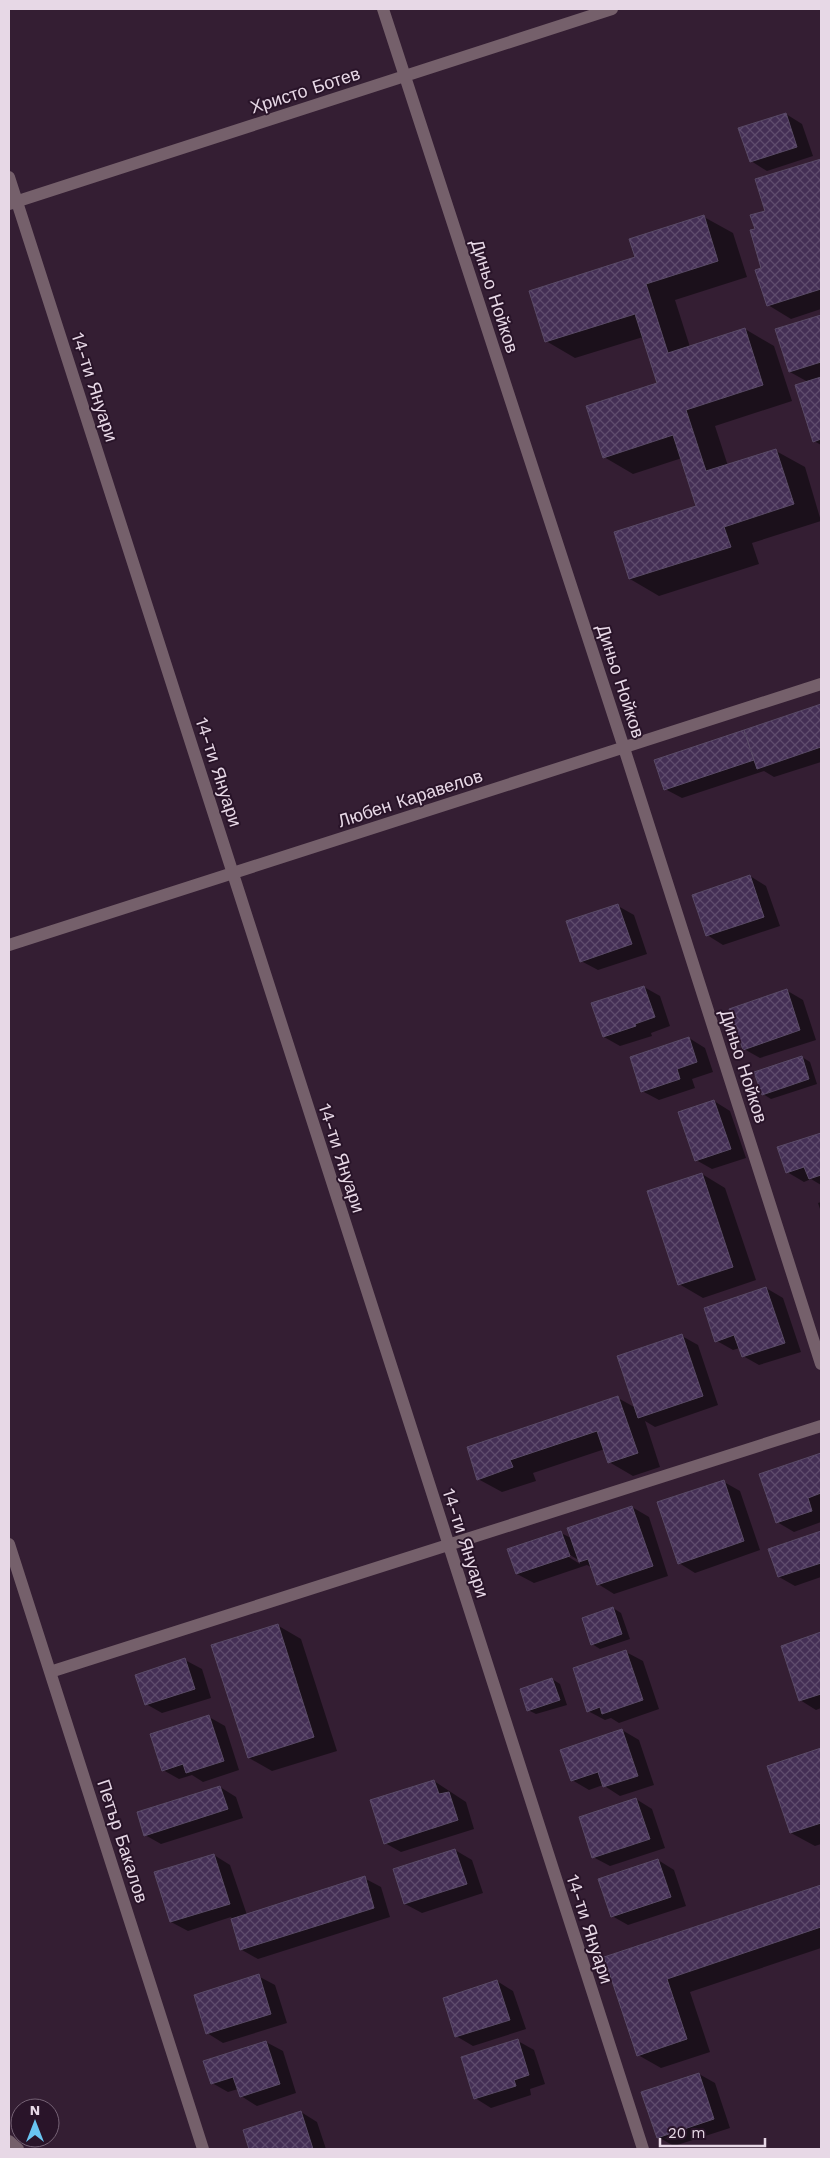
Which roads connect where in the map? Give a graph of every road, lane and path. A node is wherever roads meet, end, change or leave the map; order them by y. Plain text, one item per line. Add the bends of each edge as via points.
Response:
1 (383, 9) edge
2 (612, 9) edge
3 (405, 77) junction
4 (9, 177) edge
5 (13, 202) edge
6 (821, 684) edge
7 (624, 748) junction
8 (233, 873) junction
9 (9, 945) edge
10 (821, 1364) edge
11 (821, 1426) edge
12 (9, 1544) edge
13 (448, 1545) junction
14 (50, 1672) junction
15 (9, 2141) edge
16 (18, 2149) edge
17 (204, 2149) edge
18 (643, 2149) edge

1 - 3 street, Диньо Нойков
2 - 3 street, Христо Ботев
3 - 5 street, Христо Ботев
3 - 7 street, Диньо Нойков
4 - 5 street, 14-ти Януари
5 - 8 street, 14-ти Януари
6 - 7 street, Любен Каравелов
7 - 8 street, Любен Каравелов
7 - 10 street, Диньо Нойков
8 - 9 street, Любен Каравелов
8 - 13 street, 14-ти Януари
11 - 13 street
12 - 14 street, Петър Бакалов
13 - 14 street
13 - 18 street, 14-ти Януари
14 - 17 street, Петър Бакалов
15 - 16 street

